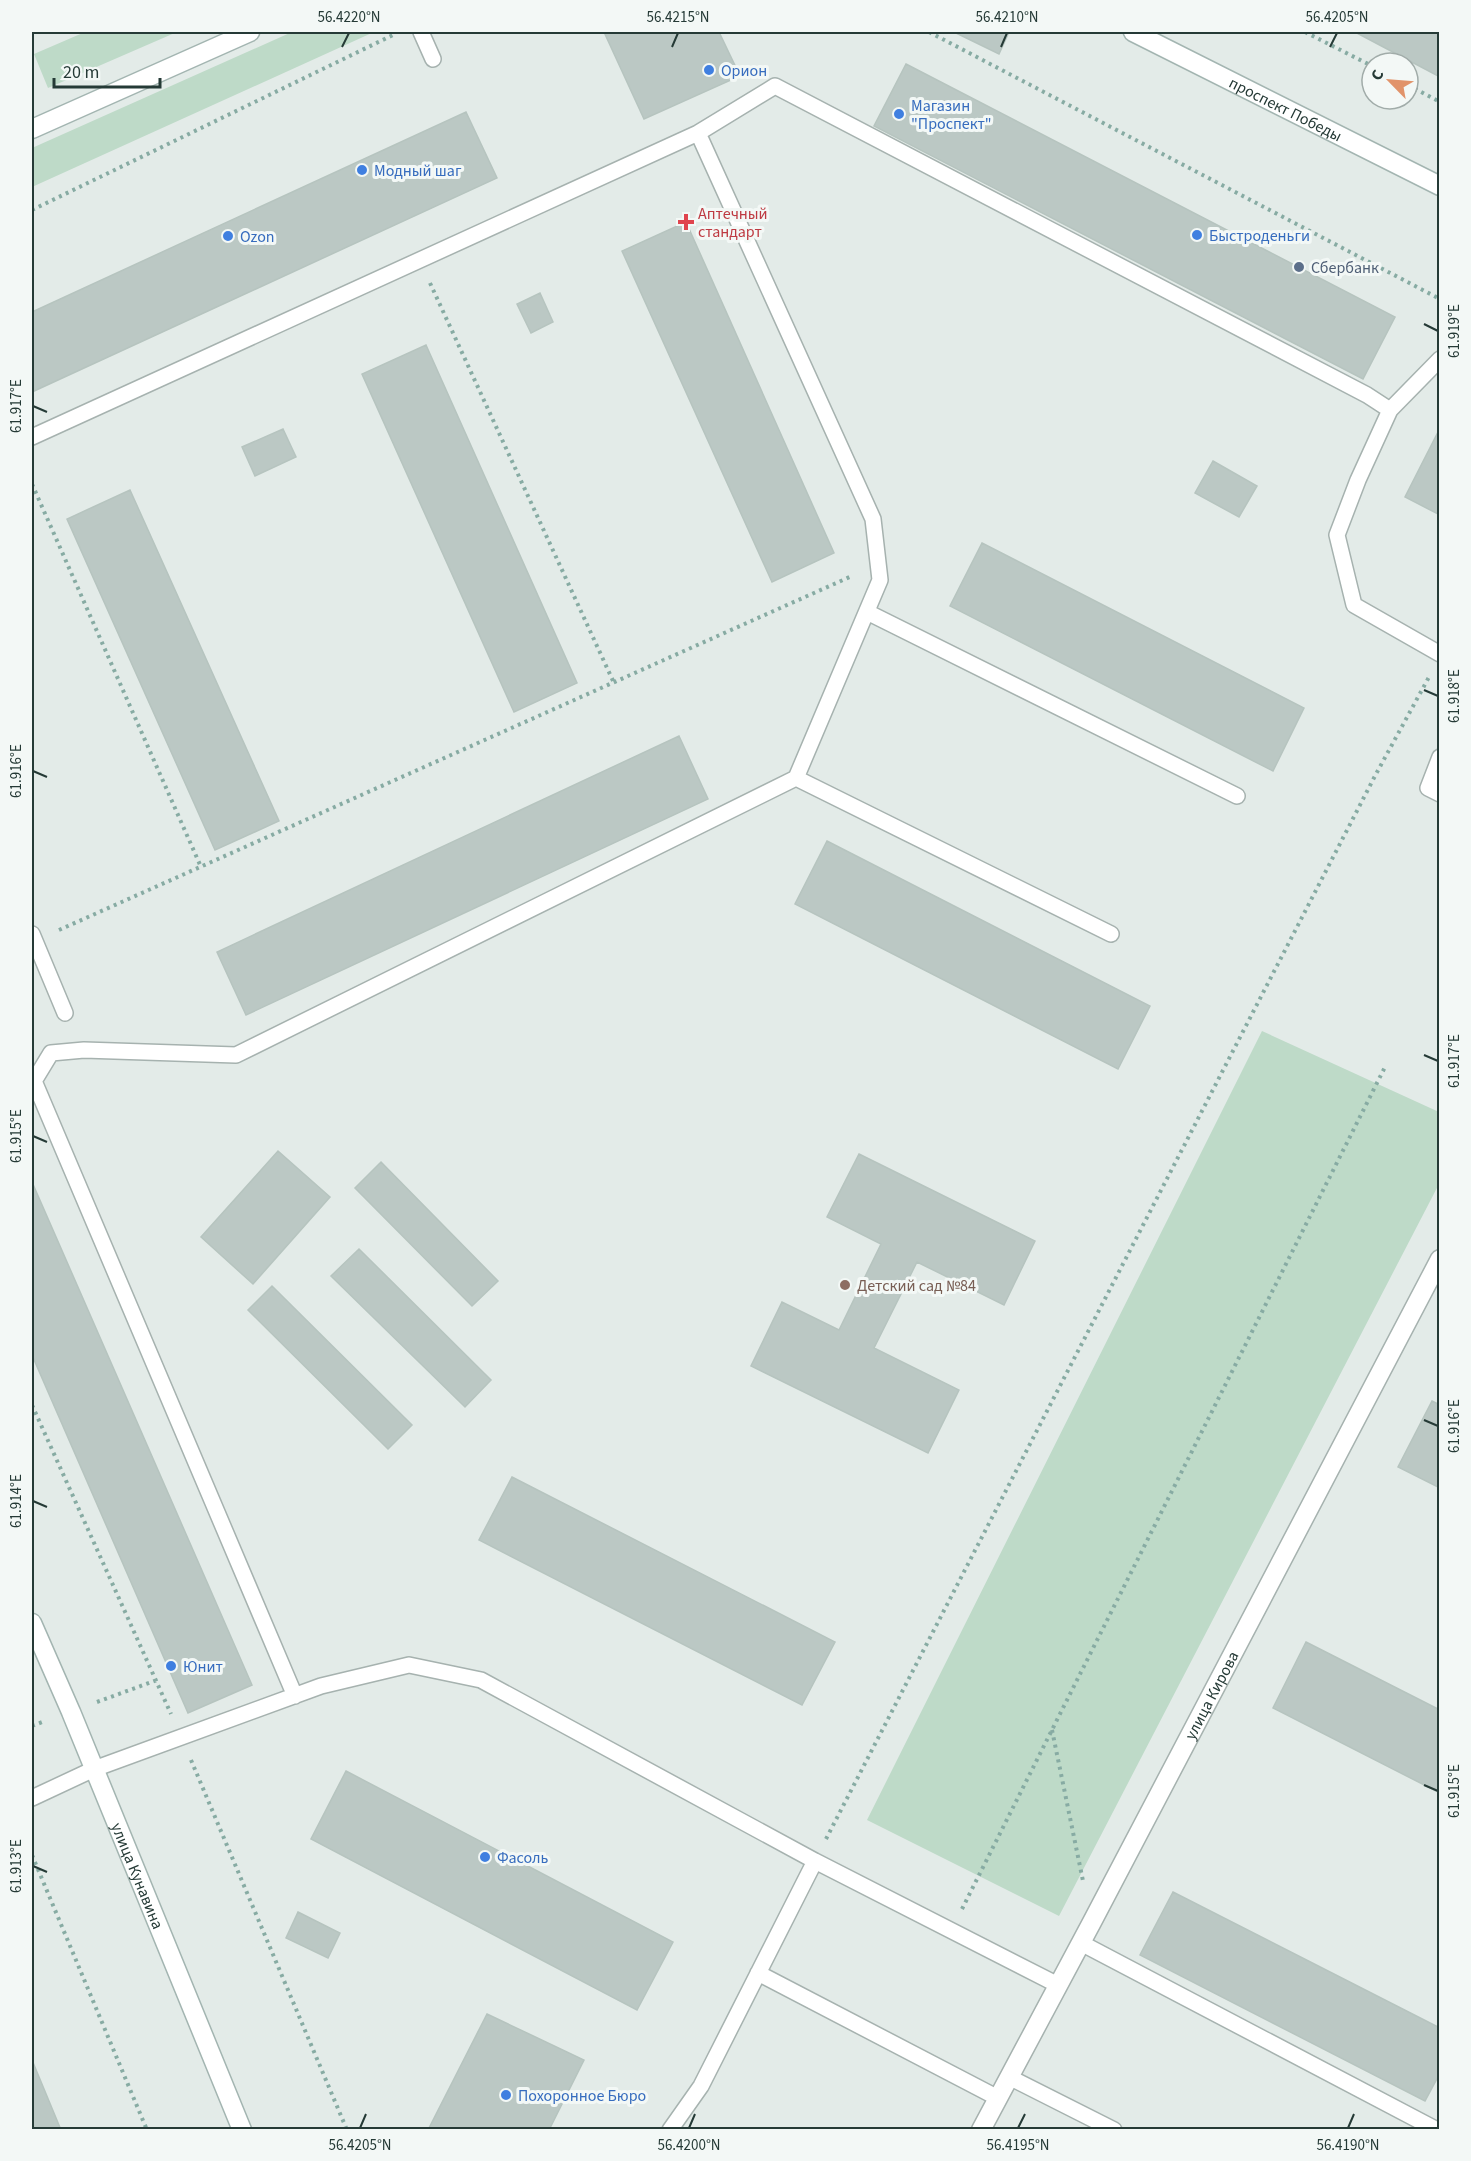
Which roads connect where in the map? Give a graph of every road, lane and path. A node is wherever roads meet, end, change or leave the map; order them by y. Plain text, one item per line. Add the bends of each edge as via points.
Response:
1 (250, 32) edge
2 (401, 32) edge
3 (421, 32) edge
4 (929, 32) edge
5 (1133, 32) edge
6 (1305, 32) edge
7 (433, 59) dead end
8 (1360, 60) edge
9 (1420, 91) edge
10 (1440, 102) edge
11 (32, 129) edge
12 (698, 133) junction
13 (1440, 186) edge
14 (32, 210) edge
15 (419, 261) junction
16 (1440, 299) edge
17 (1440, 359) edge
18 (1390, 410) junction
19 (32, 437) edge
20 (32, 484) edge
21 (878, 565) junction
22 (867, 612) junction
23 (1440, 654) edge
24 (1429, 676) dead end
25 (614, 683) junction
26 (1440, 757) edge
27 (796, 778) junction
28 (1440, 794) edge
29 (1237, 796) dead end
30 (201, 867) junction
31 (1111, 934) dead end
32 (33, 938) edge
33 (65, 1013) dead end
34 (1386, 1065) dead end
35 (1440, 1259) edge
36 (32, 1405) edge
37 (32, 1623) edge
38 (295, 1695) junction
39 (1052, 1730) junction
40 (182, 1738) junction
41 (94, 1769) junction
42 (32, 1798) edge
43 (32, 1856) edge
44 (815, 1861) junction
45 (1092, 1922) junction
46 (951, 1931) junction
47 (1081, 1943) junction
48 (758, 1973) junction
49 (1058, 1985) junction
50 (1009, 2077) junction
51 (998, 2098) junction
52 (147, 2130) edge
53 (242, 2130) edge
54 (347, 2130) edge
55 (670, 2130) edge
56 (981, 2130) edge
57 (1114, 2130) edge
58 (1437, 2130) edge

1 - 11 main road
2 - 14 path
3 - 7 lane
4 - 16 path
5 - 13 main road, проспект Победы
6 - 8 path
9 - 10 path
12 - 15 lane
12 - 18 lane via 775,86
12 - 21 lane via 873,519
15 - 19 lane
15 - 25 path
17 - 18 lane
18 - 23 lane via 1337,535 1354,605
20 - 30 path
21 - 22 lane via 880,580
21 - 25 path
22 - 27 lane
22 - 29 lane
24 - 44 path
25 - 30 path
26 - 28 lane via 1428,788
27 - 31 lane
27 - 38 lane via 236,1055 84,1050 51,1053 34,1081
30 - 32 path
32 - 33 lane
34 - 39 path
35 - 45 main road, улица Кирова
36 - 40 path
37 - 41 main road, улица Кунавина
38 - 40 lane
38 - 44 lane via 409,1665 481,1680
39 - 45 path
39 - 46 path
40 - 41 lane
40 - 54 path
41 - 42 lane
41 - 53 main road, улица Кунавина
43 - 52 path
44 - 46 lane
44 - 48 lane
45 - 47 main road, улица Кирова
46 - 49 lane
47 - 49 main road, улица Кирова
47 - 58 lane
48 - 51 lane
48 - 55 lane via 701,2086
49 - 50 main road, улица Кирова
50 - 51 main road, улица Кирова
50 - 57 lane
51 - 56 main road, улица Кирова

